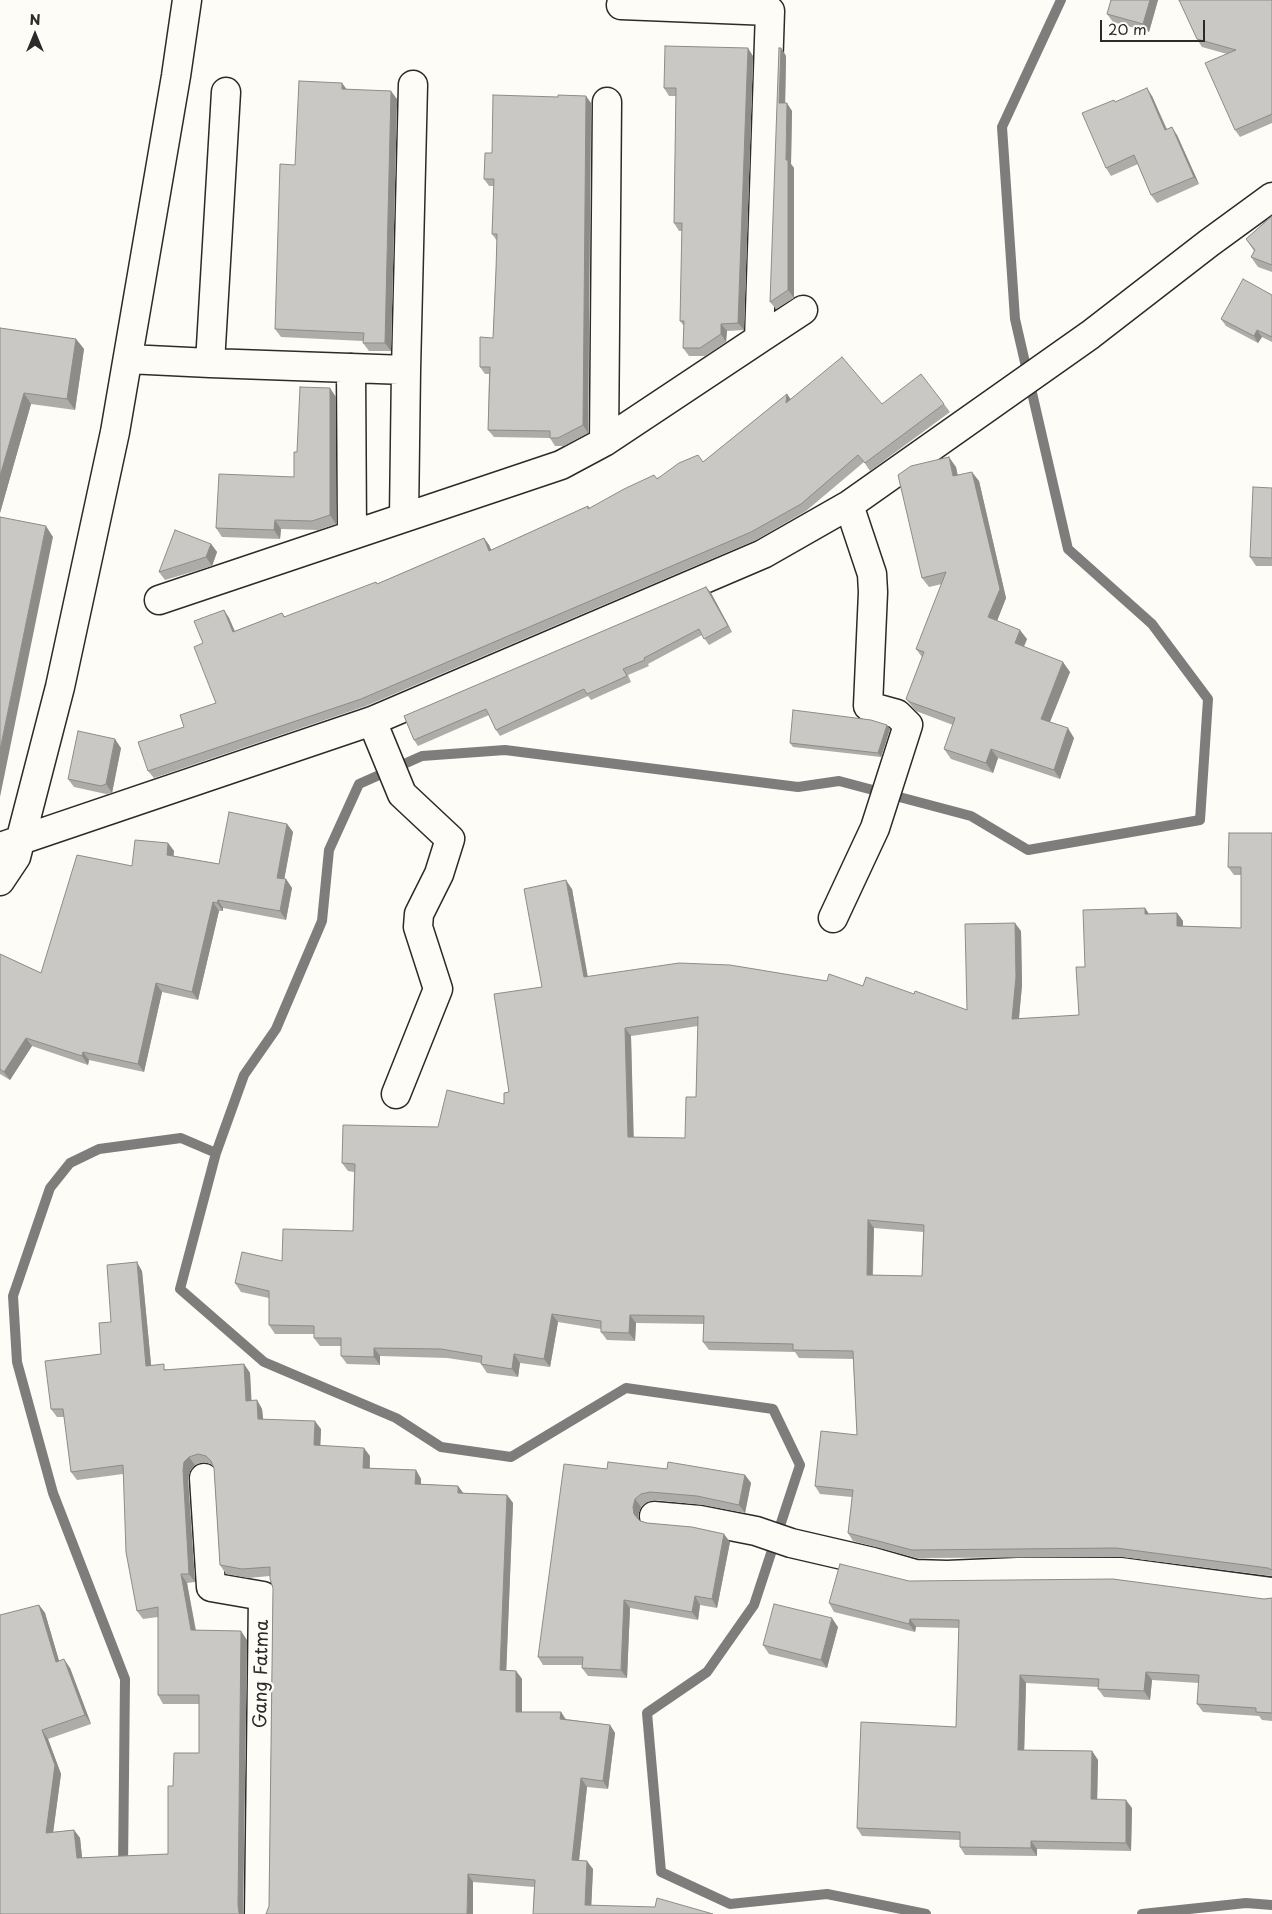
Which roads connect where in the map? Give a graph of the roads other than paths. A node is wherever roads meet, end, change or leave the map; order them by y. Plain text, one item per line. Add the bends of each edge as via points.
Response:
1 (187, 0) edge
2 (621, 5) dead end
3 (413, 85) dead end
4 (226, 92) dead end
5 (607, 102) dead end
6 (1272, 197) edge
7 (803, 310) dead end
8 (759, 339) junction
9 (128, 359) junction
10 (210, 363) junction
11 (351, 368) junction
12 (406, 370) junction
13 (604, 442) junction
14 (849, 505) junction
15 (404, 517) junction
16 (352, 535) junction
17 (159, 600) dead end
18 (377, 733) junction
19 (11, 843) edge
20 (0, 881) edge
21 (833, 918) dead end
22 (396, 1094) dead end
23 (204, 1478) dead end
24 (654, 1516) dead end
25 (1272, 1592) edge
26 (259, 1914) edge

1 - 9 street
2 - 8 street via 770,11
3 - 12 street
4 - 10 street
5 - 13 street
6 - 14 street via 1090,335
7 - 8 street
8 - 13 street
9 - 10 street
9 - 19 street via 62,678
10 - 11 street
11 - 12 street
11 - 16 street
12 - 15 street
13 - 15 street via 561,465
14 - 18 street via 763,554
14 - 21 street via 872,574 868,706 897,714 908,725 875,828
15 - 16 street
16 - 17 street
18 - 19 street
18 - 22 street via 402,794 450,839 440,874 419,914 418,927 438,989
19 - 20 street via 16,857
23 - 26 street, Gang Fatma via 211,1587 263,1596
24 - 25 street via 700,1520 756,1531 915,1574 1120,1572

